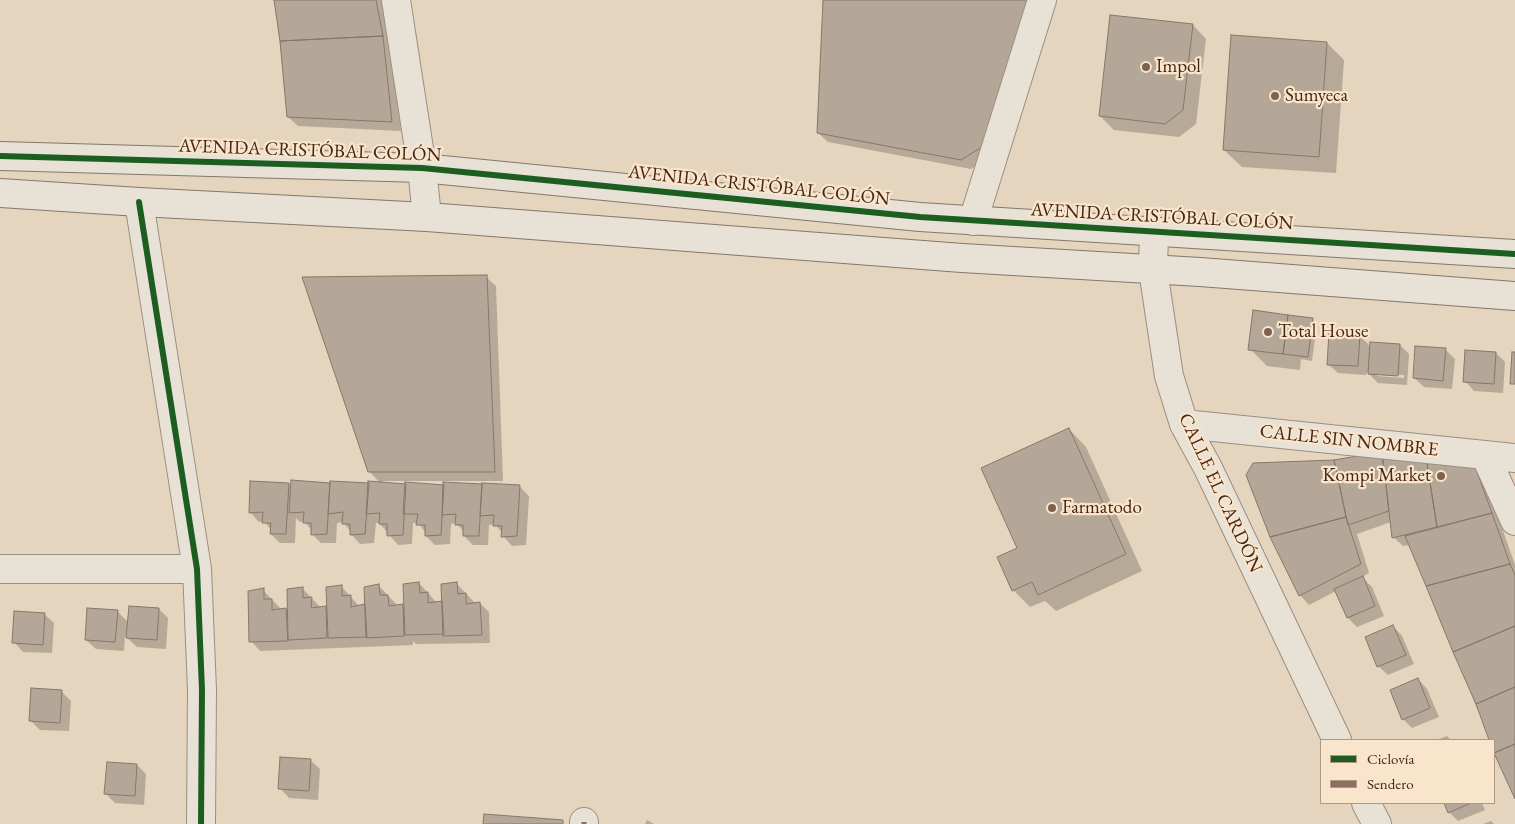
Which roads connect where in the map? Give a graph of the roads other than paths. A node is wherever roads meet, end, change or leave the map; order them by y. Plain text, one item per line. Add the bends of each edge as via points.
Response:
1 (396, 0) edge
2 (1042, 0) edge
3 (0, 156) edge
4 (422, 168) junction
5 (0, 193) edge
6 (139, 202) junction
7 (428, 217) junction
8 (973, 221) junction
9 (1154, 232) junction
10 (1515, 254) edge
11 (1153, 270) junction
12 (1515, 296) edge
13 (1184, 424) junction
14 (1484, 455) junction
15 (1515, 458) edge
16 (1515, 520) edge
17 (0, 569) edge
18 (197, 569) junction
19 (1337, 739) edge
20 (1366, 804) edge
21 (201, 824) edge
22 (1376, 824) edge

1 - 4 street
2 - 8 street
3 - 4 street, AVENIDA CRISTÓBAL COLÓN
4 - 7 street
4 - 8 street, AVENIDA CRISTÓBAL COLÓN
5 - 6 street
6 - 7 street
6 - 18 street
7 - 11 street
8 - 9 street, AVENIDA CRISTÓBAL COLÓN
9 - 10 street, AVENIDA CRISTÓBAL COLÓN
9 - 11 street, CALLE EL CARDÓN
11 - 12 street
11 - 13 street, CALLE EL CARDÓN via 1169,376
13 - 14 street, CALLE SIN NOMBRE
13 - 19 street, CALLE EL CARDÓN
14 - 15 street, CALLE SIN NOMBRE
14 - 16 street
17 - 18 street
18 - 21 street via 202,690
20 - 22 street

